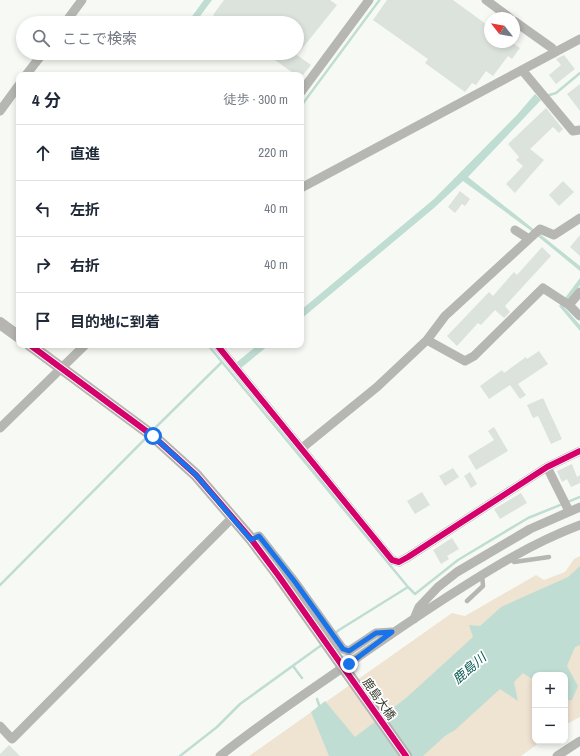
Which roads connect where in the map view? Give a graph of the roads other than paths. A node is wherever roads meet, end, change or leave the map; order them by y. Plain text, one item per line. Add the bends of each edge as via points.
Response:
1 (82, 0) edge
2 (369, 0) edge
3 (489, 3) edge
4 (502, 12) edge
5 (70, 16) edge
6 (520, 25) edge
7 (580, 39) edge
8 (554, 53) junction
9 (38, 60) edge
10 (522, 70) junction
11 (28, 72) edge
12 (304, 88) edge
13 (16, 89) edge
14 (0, 111) edge
15 (580, 130) edge
16 (304, 186) edge
17 (580, 218) edge
18 (515, 230) dead end
19 (530, 238) junction
20 (580, 292) edge
21 (569, 305) junction
22 (580, 316) edge
23 (0, 323) edge
24 (16, 335) edge
25 (427, 340) junction
26 (34, 348) edge
27 (81, 348) edge
28 (219, 348) edge
29 (61, 368) junction
30 (0, 428) edge
31 (302, 448) junction
32 (580, 451) edge
33 (547, 467) junction
34 (580, 507) edge
35 (568, 509) junction
36 (233, 517) junction
37 (580, 526) edge
38 (251, 540) junction
39 (549, 557) dead end
40 (510, 558) junction
41 (482, 574) junction
42 (466, 601) dead end
43 (414, 619) junction
44 (392, 632) junction
45 (0, 726) edge
46 (580, 741) edge
47 (220, 756) edge
48 (406, 756) edge
49 (557, 756) edge

1 - 5 street
2 - 12 street
3 - 4 street
6 - 8 street via 552,48
7 - 8 street
8 - 10 street
9 - 11 street
10 - 15 street via 573,131
10 - 16 street
13 - 14 street
17 - 19 street via 554,235 540,229
18 - 19 street
19 - 25 street via 445,316
20 - 21 street
21 - 22 street
21 - 25 street via 543,288 474,356 465,361
23 - 24 street
25 - 31 street via 377,387
26 - 29 street, 鹿島大橋
27 - 29 street
28 - 31 street
29 - 30 street
29 - 36 street, 鹿島大橋 via 153,436 196,475
31 - 33 street via 392,560 399,562
32 - 33 street
33 - 35 street
34 - 35 street
35 - 43 street via 457,572 419,607
36 - 38 street, 鹿島大橋
36 - 45 street via 12,739
37 - 40 street
38 - 44 street via 259,536 343,649 349,651 376,633
38 - 48 street, 鹿島大橋, bridge
39 - 40 lane via 514,562
40 - 41 street
41 - 42 lane via 483,586
41 - 43 street
43 - 44 street
44 - 47 street
46 - 49 street

